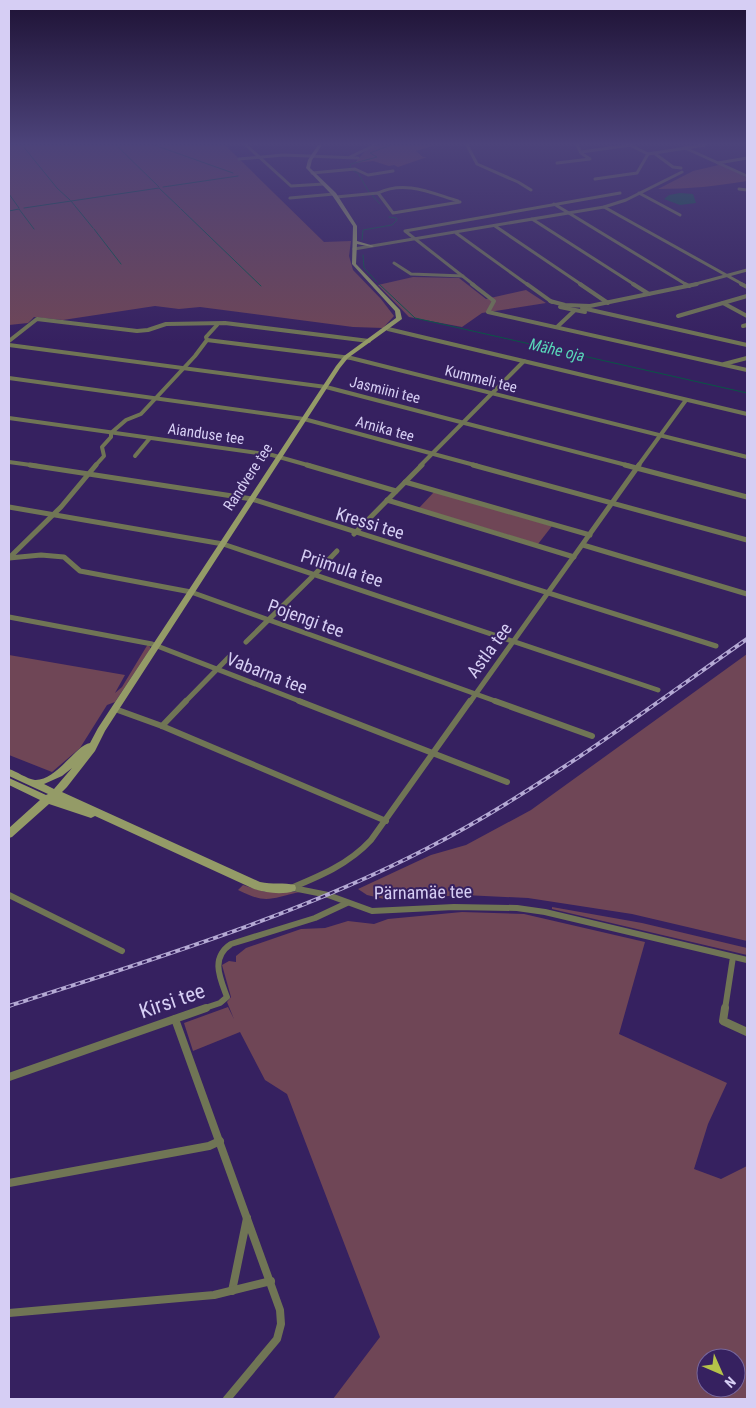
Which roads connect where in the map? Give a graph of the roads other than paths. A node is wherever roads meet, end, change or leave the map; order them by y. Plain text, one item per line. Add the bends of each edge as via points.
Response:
1 (345, 211) edge
2 (391, 211) edge
3 (407, 211) edge
4 (517, 211) edge
5 (565, 211) edge
6 (582, 211) edge
7 (611, 211) edge
8 (672, 211) edge
9 (569, 213) junction
10 (680, 215) dead end
11 (532, 219) junction
12 (495, 226) junction
13 (456, 233) junction
14 (415, 240) junction
15 (355, 246) junction
16 (372, 246) joint
17 (381, 246) junction
18 (394, 262) dead end
19 (747, 270) edge
20 (463, 276) junction
21 (725, 276) junction
22 (689, 286) junction
23 (747, 287) edge
24 (649, 294) junction
25 (747, 296) edge
26 (608, 302) junction
27 (723, 303) junction
28 (590, 308) junction
29 (577, 309) junction
30 (602, 314) junction
31 (678, 316) dead end
32 (747, 316) edge
33 (217, 325) junction
34 (557, 327) junction
35 (388, 329) junction
36 (207, 340) junction
37 (369, 342) junction
38 (9, 343) edge
39 (747, 345) edge
40 (346, 357) junction
41 (747, 358) edge
42 (524, 361) junction
43 (722, 364) junction
44 (184, 368) junction
45 (747, 370) edge
46 (9, 378) edge
47 (326, 387) junction
48 (492, 394) junction
49 (156, 398) junction
50 (686, 400) junction
51 (747, 414) edge
52 (9, 418) edge
53 (304, 419) junction
54 (464, 422) junction
55 (111, 433) junction
56 (661, 436) junction
57 (150, 438) junction
58 (433, 454) junction
59 (135, 456) dead end
60 (279, 457) junction
61 (747, 457) edge
62 (9, 462) edge
63 (638, 468) junction
64 (88, 474) junction
65 (405, 482) junction
66 (396, 491) junction
67 (747, 497) edge
68 (252, 500) junction
69 (386, 500) junction
70 (613, 503) junction
71 (9, 507) edge
72 (53, 515) junction
73 (354, 533) junction
74 (590, 535) junction
75 (747, 540) edge
76 (223, 544) junction
77 (583, 545) junction
78 (337, 551) dead end
79 (574, 557) junction
80 (9, 558) edge
81 (314, 575) junction
82 (191, 592) junction
83 (548, 593) junction
84 (747, 594) edge
85 (9, 617) edge
86 (269, 620) junction
87 (514, 640) junction
88 (246, 642) dead end
89 (156, 646) junction
90 (716, 646) dead end
91 (229, 657) dead end
92 (217, 670) junction
93 (658, 690) dead end
94 (476, 694) junction
95 (115, 709) junction
96 (162, 726) junction
97 (592, 736) dead end
98 (95, 740) junction
99 (433, 754) junction
100 (9, 772) edge
101 (9, 781) edge
102 (507, 782) dead end
103 (35, 783) junction
104 (52, 796) junction
105 (111, 820) joint
106 (386, 821) junction
107 (9, 834) edge
108 (291, 888) junction
109 (9, 895) edge
110 (347, 903) junction
111 (122, 951) dead end
112 (733, 957) junction
113 (747, 960) edge
114 (175, 1018) junction
115 (747, 1032) edge
116 (9, 1077) edge
117 (220, 1141) junction
118 (9, 1183) edge
119 (247, 1216) junction
120 (272, 1281) junction
121 (232, 1291) junction
122 (9, 1313) edge
123 (227, 1399) edge

1 - 15 main road via 355,226
2 - 3 street
4 - 14 street via 405,231
5 - 9 street
6 - 9 street
7 - 21 street
8 - 10 street
9 - 11 street
9 - 22 street
11 - 12 street
11 - 24 street
12 - 13 street
12 - 26 street
13 - 14 street
13 - 29 street via 550,301
14 - 17 street
14 - 20 street
15 - 16 main road
15 - 17 street
15 - 35 main road via 354,264 398,311 398,320
16 - 17 street
18 - 20 street via 411,274
19 - 21 street
20 - 34 street via 494,301 488,312
21 - 22 street
21 - 23 street
22 - 24 street
24 - 26 street
25 - 27 street
26 - 28 street
27 - 31 street
27 - 32 street
28 - 29 street
28 - 30 street
29 - 30 street
29 - 34 street
30 - 39 street
33 - 36 street
33 - 37 street via 225,323
33 - 38 street via 166,324 137,331 37,319
34 - 43 street
35 - 37 main road, Randvere tee
35 - 42 street
36 - 40 street, Kummeli tee
36 - 44 street
37 - 40 main road, Randvere tee
38 - 44 street, Jasmiini tee
40 - 47 main road, Randvere tee
40 - 48 street, Kummeli tee
41 - 43 street
42 - 48 street
42 - 50 street
43 - 45 street
44 - 47 street, Jasmiini tee
44 - 49 street
46 - 49 street, Arnika tee
47 - 53 main road, Randvere tee
47 - 54 street, Jasmiini tee
48 - 54 street
48 - 56 street, Kummeli tee
49 - 53 street, Arnika tee
49 - 55 street via 141,414 126,420
50 - 51 street
50 - 56 street, Astla tee
52 - 55 street, Aianduse tee
53 - 58 street, Arnika tee
53 - 60 main road, Randvere tee
54 - 58 street
54 - 63 street, Jasmiini tee
55 - 57 street, Aianduse tee
55 - 64 street via 102,447 104,456
56 - 61 street, Kummeli tee
56 - 63 street, Astla tee
57 - 59 street
57 - 60 street, Aianduse tee
58 - 65 street
58 - 70 street, Arnika tee
60 - 66 street, Aianduse tee
60 - 68 main road, Randvere tee
62 - 64 street, Kressi tee
63 - 67 street, Jasmiini tee
63 - 70 street, Astla tee
64 - 68 street, Kressi tee
64 - 72 street
65 - 66 street
65 - 74 street
66 - 69 street
68 - 73 street, Kressi tee
68 - 76 main road, Randvere tee
69 - 73 street
69 - 79 street
70 - 74 street, Astla tee
70 - 75 street, Arnika tee
71 - 72 street, Priimula tee
72 - 76 street, Priimula tee
72 - 80 street
73 - 83 street, Kressi tee
74 - 77 street, Astla tee
76 - 81 street, Priimula tee
76 - 82 main road, Randvere tee
77 - 79 street, Astla tee
77 - 84 street
78 - 81 street
79 - 83 street, Astla tee
80 - 82 street, Pojengi tee via 64,557 80,571
81 - 86 street
81 - 87 street, Priimula tee
82 - 86 street, Pojengi tee
82 - 89 main road, Randvere tee
83 - 87 street, Astla tee
83 - 90 street, Kressi tee
85 - 89 street, Vabarna tee
86 - 88 street
86 - 94 street, Pojengi tee
87 - 93 street, Priimula tee
87 - 94 street, Astla tee
89 - 92 street, Vabarna tee
89 - 95 main road, Randvere tee
91 - 92 street
92 - 96 street
92 - 99 street, Vabarna tee
94 - 97 street, Pojengi tee
94 - 99 street, Astla tee
95 - 96 street
95 - 98 main road, Randvere tee
96 - 106 street
98 - 103 main road via 58,775
98 - 104 main road, Randvere tee via 78,769
99 - 102 street, Vabarna tee
99 - 106 street, Astla tee
100 - 103 main road, Pärnamäe tee
101 - 104 main road, Pärnamäe tee
103 - 104 main road, Pärnamäe tee
104 - 105 main road, Pärnamäe tee
104 - 107 main road, Randvere tee
105 - 108 main road, Pärnamäe tee via 258,886
106 - 108 street, Astla tee via 358,854
108 - 110 street, Pärnamäe tee via 328,895
109 - 111 street
110 - 112 street, Pärnamäe tee via 372,911 454,906 517,908
110 - 114 street, Kirsi tee via 315,918 227,946 220,952 217,962 227,997 217,1004
112 - 113 street, Pärnamäe tee
112 - 115 street via 723,1021
114 - 116 street, Kirsi tee
114 - 117 street
117 - 118 street via 209,1146
117 - 119 street
119 - 120 street
119 - 121 street
120 - 121 street
120 - 123 street via 282,1318 281,1329 277,1339
121 - 122 street

